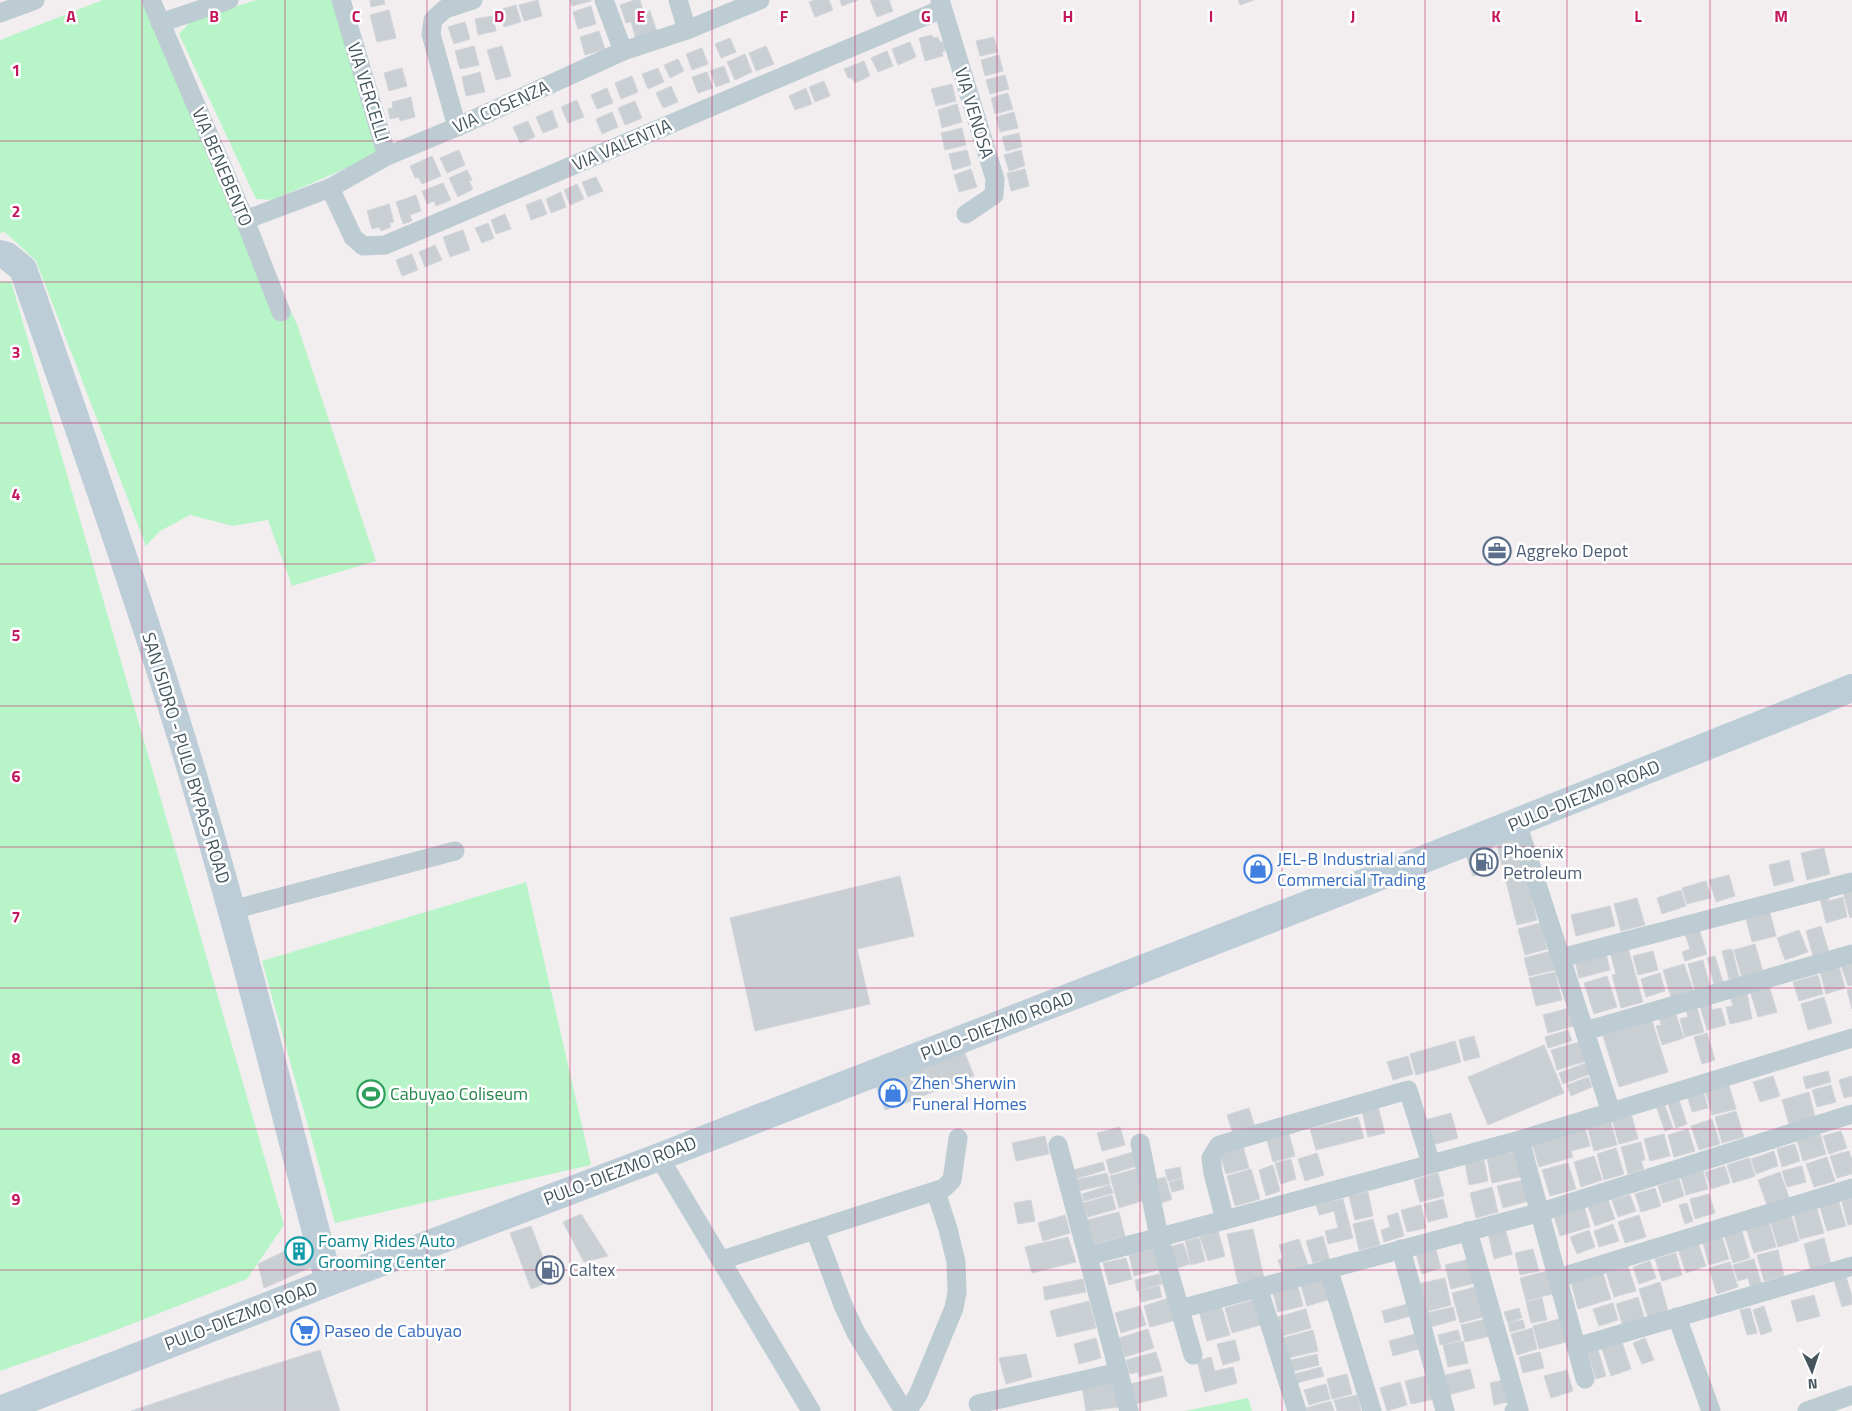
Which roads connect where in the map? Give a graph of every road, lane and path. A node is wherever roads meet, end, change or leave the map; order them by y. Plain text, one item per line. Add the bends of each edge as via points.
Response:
1 (35, 0) edge
2 (151, 0) edge
3 (229, 0) edge
4 (341, 0) edge
5 (473, 0) edge
6 (604, 0) edge
7 (678, 0) edge
8 (760, 0) edge
9 (941, 4) edge
10 (0, 13) edge
11 (160, 23) junction
12 (687, 30) junction
13 (623, 52) junction
14 (457, 127) junction
15 (388, 156) junction
16 (330, 188) junction
17 (966, 214) dead end
18 (245, 220) junction
19 (0, 254) edge
20 (281, 312) dead end
21 (1852, 688) edge
22 (1517, 823) junction
23 (455, 851) dead end
24 (1852, 882) edge
25 (232, 910) junction
26 (1852, 954) edge
27 (1561, 958) junction
28 (1585, 1031) junction
29 (1852, 1038) edge
30 (1611, 1112) junction
31 (1852, 1114) edge
32 (958, 1138) dead end
33 (1520, 1140) junction
34 (1140, 1143) dead end
35 (1058, 1145) dead end
36 (660, 1157) junction
37 (1431, 1163) junction
38 (1852, 1188) edge
39 (936, 1192) junction
40 (1541, 1212) junction
41 (1225, 1220) junction
42 (815, 1230) junction
43 (1468, 1232) junction
44 (1159, 1237) junction
45 (1400, 1249) junction
46 (1088, 1256) junction
47 (722, 1260) junction
48 (1852, 1266) edge
49 (1328, 1268) junction
50 (1558, 1278) junction
51 (329, 1282) junction
52 (1258, 1287) junction
53 (1180, 1309) junction
54 (1677, 1317) junction
55 (1576, 1347) junction
56 (1193, 1355) dead end
57 (1119, 1372) junction
58 (1585, 1379) dead end
59 (1852, 1395) edge
60 (978, 1404) dead end
61 (0, 1410) edge
62 (811, 1411) edge
63 (904, 1411) edge
64 (1129, 1411) edge
65 (1297, 1411) edge
66 (1372, 1411) edge
67 (1445, 1411) edge
68 (1514, 1411) edge
69 (1711, 1411) edge
70 (1807, 1411) edge

1 - 10 street
2 - 11 street, VIA BENEBENTO
3 - 11 street
4 - 15 street, VIA VERCELLI
5 - 14 street via 445,9 433,20 431,34
6 - 13 street
7 - 12 street
8 - 12 street, VIA COSENZA
9 - 16 street, VIA VALENTIA via 386,245 363,246 353,237
9 - 17 street, VIA VENOSA via 994,179 994,195
11 - 18 street, VIA BENEBENTO
12 - 13 street, VIA COSENZA
13 - 14 street, VIA COSENZA
14 - 15 street, VIA COSENZA
15 - 16 street, VIA COSENZA
16 - 18 street, VIA COSENZA
18 - 20 street, VIA BENEBENTO
19 - 25 main road, SAN ISIDRO - PULO BYPASS ROAD via 23,269 116,535 180,732
21 - 22 main road, PULO-DIEZMO ROAD
22 - 27 street
22 - 36 main road, PULO-DIEZMO ROAD
23 - 25 street
24 - 27 street
25 - 51 main road, SAN ISIDRO - PULO BYPASS ROAD
26 - 28 street
27 - 28 street
28 - 30 street
29 - 30 street
30 - 33 street
31 - 40 street
32 - 39 street via 952,1180
33 - 37 street
33 - 40 street
34 - 44 street
35 - 46 street
36 - 47 street
36 - 51 main road, PULO-DIEZMO ROAD
37 - 41 street
37 - 41 street via 1408,1090 1219,1145 1211,1158
38 - 50 street
39 - 42 street
39 - 63 street via 956,1262 957,1292 954,1308 918,1395
40 - 43 street
40 - 50 street
41 - 44 street
42 - 47 street
42 - 63 street via 856,1333
43 - 45 street
43 - 68 street via 1519,1410
44 - 46 street
44 - 53 street
45 - 49 street
45 - 67 street
46 - 57 street
47 - 62 street
48 - 54 street
49 - 52 street
49 - 66 street
50 - 55 street
51 - 61 main road, PULO-DIEZMO ROAD
52 - 53 street
52 - 65 street
53 - 56 street
54 - 55 street
54 - 69 street
55 - 58 street
57 - 60 street
57 - 64 street
59 - 70 street

